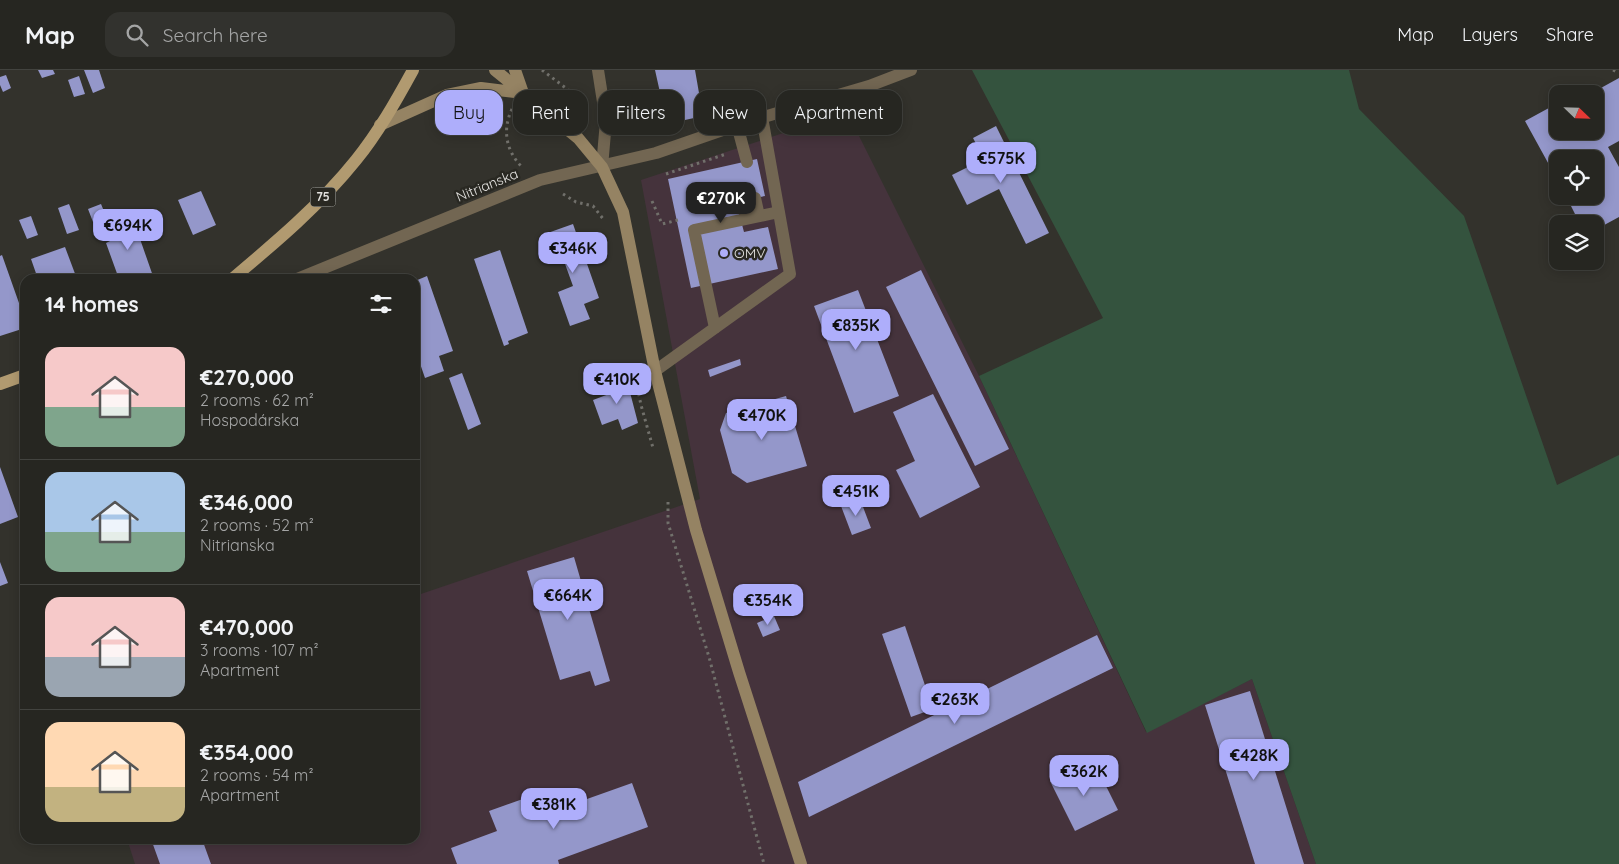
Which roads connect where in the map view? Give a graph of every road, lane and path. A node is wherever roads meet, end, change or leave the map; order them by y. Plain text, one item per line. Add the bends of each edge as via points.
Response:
1 (413, 70) edge
2 (495, 70) edge
3 (515, 70) edge
4 (598, 70) edge
5 (911, 70) edge
6 (519, 90) edge
7 (522, 90) edge
8 (513, 92) edge
9 (513, 109) edge
10 (766, 116) edge
11 (380, 125) junction
12 (574, 135) edge
13 (708, 135) edge
14 (740, 135) edge
15 (765, 135) edge
16 (747, 162) dead end
17 (602, 167) junction
18 (540, 180) junction
19 (755, 198) dead end
20 (576, 202) dead end
21 (779, 212) junction
22 (759, 216) junction
23 (238, 274) edge
24 (308, 274) edge
25 (715, 328) junction
26 (655, 371) junction
27 (20, 377) edge
28 (0, 384) edge
29 (800, 864) edge

1 - 11 main road, 75
2 - 6 street
3 - 7 street
4 - 17 street via 606,121
5 - 10 street, Nitrianska via 869,86
8 - 11 street via 481,88 447,95
9 - 18 path via 506,130 507,142 521,166
11 - 23 main road, 75 via 356,160 327,193
12 - 17 street
13 - 17 street, Nitrianska
14 - 16 street
15 - 21 street
17 - 18 street, Nitrianska
17 - 26 street via 624,212
18 - 20 path
18 - 24 street, Nitrianska
19 - 22 street
21 - 22 street
21 - 25 street via 790,274
22 - 25 street via 694,230
25 - 26 street
26 - 29 street via 696,530
27 - 28 main road

